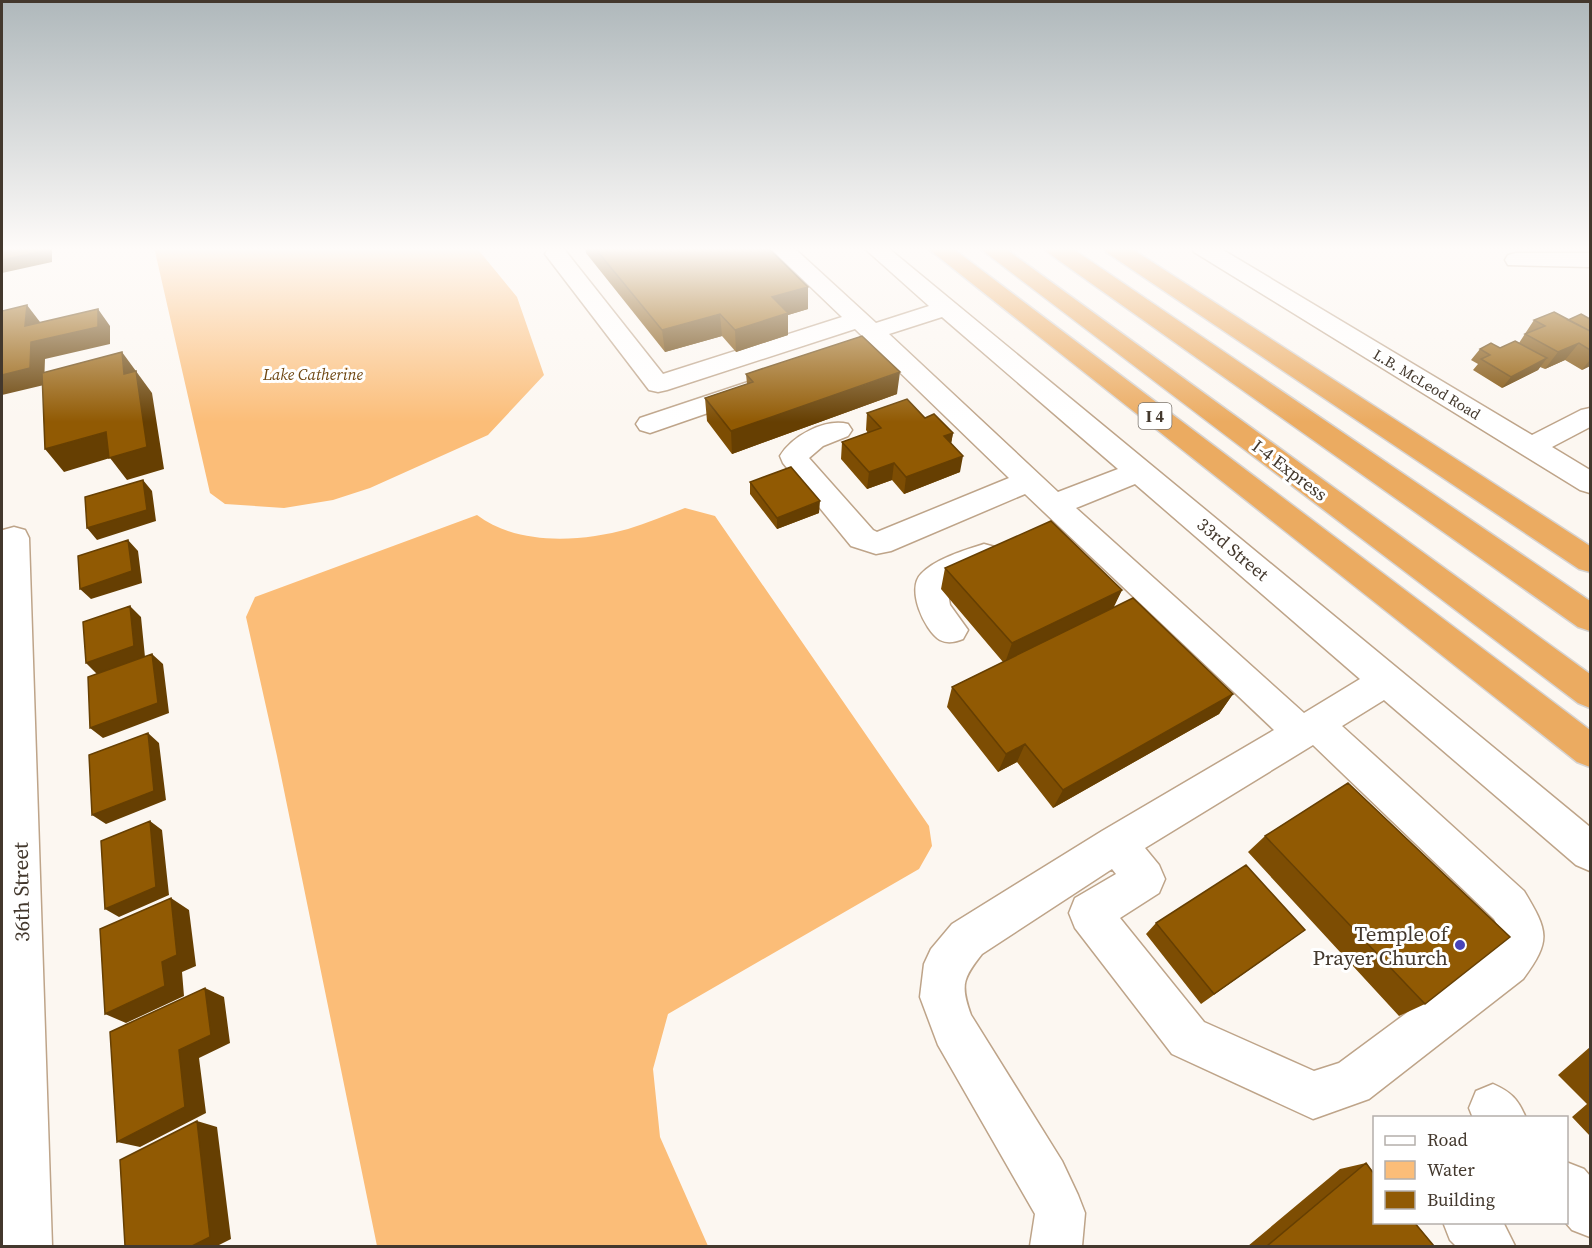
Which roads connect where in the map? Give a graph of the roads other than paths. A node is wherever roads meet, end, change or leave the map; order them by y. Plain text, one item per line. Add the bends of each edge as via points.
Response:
1 (600, 305) edge
2 (838, 305) edge
3 (943, 305) edge
4 (1012, 305) edge
5 (1067, 305) edge
6 (1139, 305) edge
7 (1203, 305) edge
8 (1298, 305) edge
9 (946, 308) junction
10 (869, 336) junction
11 (772, 381) edge
12 (1590, 416) edge
13 (650, 424) dead end
14 (838, 430) dead end
15 (1531, 447) junction
16 (1140, 471) junction
17 (1029, 481) junction
18 (1590, 483) edge
19 (1487, 492) junction
20 (1053, 517) junction
21 (14, 538) dead end
22 (1005, 545) edge
23 (1590, 556) edge
24 (1590, 561) edge
25 (1590, 618) edge
26 (951, 630) dead end
27 (1387, 680) junction
28 (1590, 693) edge
29 (10, 694) edge
30 (1308, 729) junction
31 (1590, 751) edge
32 (1116, 844) junction
33 (1590, 852) edge
34 (1568, 1189) edge
35 (1590, 1212) edge
36 (1470, 1224) edge
37 (26, 1246) edge
38 (1056, 1246) edge
39 (1489, 1246) edge

1 - 10 street via 658,384
2 - 10 street
3 - 9 street, 33rd Street
4 - 31 highway, I 4
5 - 28 highway, I-4 Express
6 - 25 highway
7 - 19 highway
8 - 15 street, L.B. McLeod Road
9 - 10 street
9 - 16 street, 33rd Street
10 - 17 street
11 - 13 street
12 - 15 street
14 - 17 street via 813,440 794,456 862,538 876,543
15 - 18 street, L.B. McLeod Road
16 - 20 street
16 - 27 street, 33rd Street
17 - 20 street
19 - 23 highway
19 - 24 highway
20 - 30 street
21 - 29 street, 36th Street
22 - 26 street via 931,583 930,597 936,614
27 - 30 street
27 - 33 street, 33rd Street
29 - 37 street, 36th Street
30 - 32 street
30 - 32 street via 1509,905 1521,926 1523,944 1508,964 1352,1082 1313,1095 1188,1038 1090,914 1145,879
32 - 38 street via 967,939 946,964 942,997 954,1029 1044,1179 1060,1213
34 - 35 street
36 - 39 street

